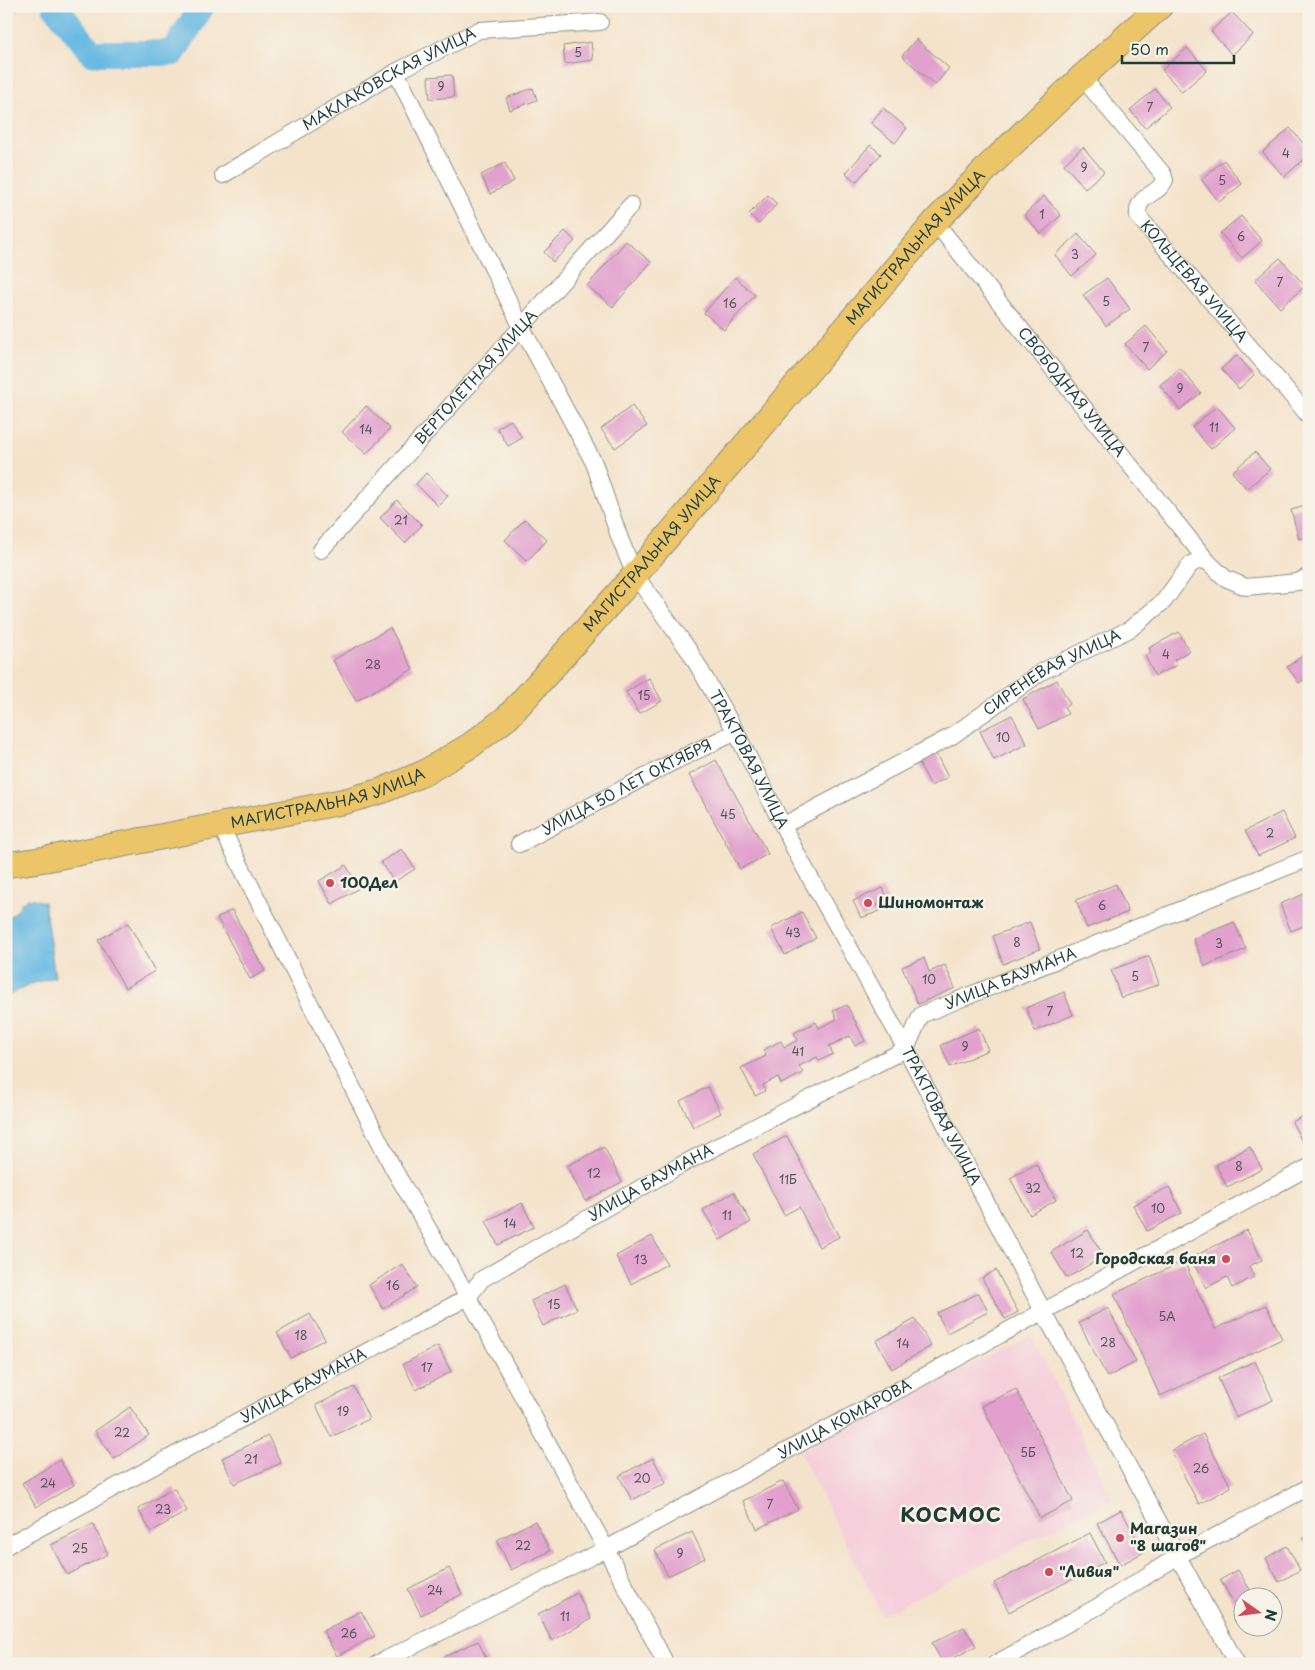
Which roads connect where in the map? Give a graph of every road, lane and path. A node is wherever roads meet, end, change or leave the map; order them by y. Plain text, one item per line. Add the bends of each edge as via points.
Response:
1 (1160, 6) edge
2 (600, 22) dead end
3 (396, 72) junction
4 (1082, 77) junction
5 (223, 175) dead end
6 (630, 205) dead end
7 (935, 222) junction
8 (521, 326) junction
9 (1309, 416) edge
10 (321, 550) dead end
11 (1207, 561) junction
12 (635, 575) junction
13 (1309, 576) edge
14 (736, 732) junction
15 (784, 825) junction
16 (220, 826) junction
17 (519, 844) dead end
18 (1309, 858) edge
19 (6, 865) edge
20 (906, 1049) junction
21 (1309, 1167) edge
22 (468, 1297) junction
23 (1043, 1311) junction
24 (1309, 1487) edge
25 (6, 1546) edge
26 (606, 1548) junction
27 (1178, 1556) junction
28 (377, 1664) edge
29 (666, 1664) edge
30 (995, 1664) edge
31 (1236, 1664) edge

1 - 4 main road, МАГИСТРАЛЬНАЯ УЛИЦА
2 - 3 street, МАКЛАКОВСКАЯ УЛИЦА via 479,30
3 - 5 street, МАКЛАКОВСКАЯ УЛИЦА
3 - 8 street, ТРАКТОВАЯ УЛИЦА
4 - 7 main road, МАГИСТРАЛЬНАЯ УЛИЦА
4 - 9 street, КОЛЬЦЕВАЯ УЛИЦА via 1163,174 1165,180 1162,185 1140,202 1138,216
6 - 8 street, ВЕРТОЛЕТНАЯ УЛИЦА
7 - 11 street, СВОБОДНАЯ УЛИЦА
7 - 12 main road, МАГИСТРАЛЬНАЯ УЛИЦА
8 - 10 street, ВЕРТОЛЕТНАЯ УЛИЦА
8 - 12 street, ТРАКТОВАЯ УЛИЦА via 594,463
11 - 13 street via 1225,578 1246,588 1298,582
11 - 15 street, СИРЕНЕВАЯ УЛИЦА via 1200,560 1190,565 1164,601 1130,629 1041,672 952,736
12 - 14 street, ТРАКТОВАЯ УЛИЦА via 690,652
12 - 16 main road, МАГИСТРАЛЬНАЯ УЛИЦА via 508,717 472,745 424,773 381,791
14 - 15 street, ТРАКТОВАЯ УЛИЦА
14 - 17 street, УЛИЦА 50 ЛЕТ ОКТЯБРЯ
15 - 20 street, ТРАКТОВАЯ УЛИЦА via 798,856
16 - 19 main road, МАГИСТРАЛЬНАЯ УЛИЦА
16 - 22 street via 393,1168
18 - 20 street, УЛИЦА БАУМАНА via 921,1015
20 - 22 street, УЛИЦА БАУМАНА via 670,1171 482,1279
20 - 23 street, ТРАКТОВАЯ УЛИЦА
21 - 23 street, УЛИЦА КОМАРОВА
22 - 25 street, УЛИЦА БАУМАНА
22 - 26 street
23 - 26 street, УЛИЦА КОМАРОВА
23 - 27 street, ТРАКТОВАЯ УЛИЦА
24 - 27 street
26 - 28 street, УЛИЦА КОМАРОВА
26 - 29 street
27 - 30 street via 1097,1607
27 - 31 street, ТРАКТОВАЯ УЛИЦА

